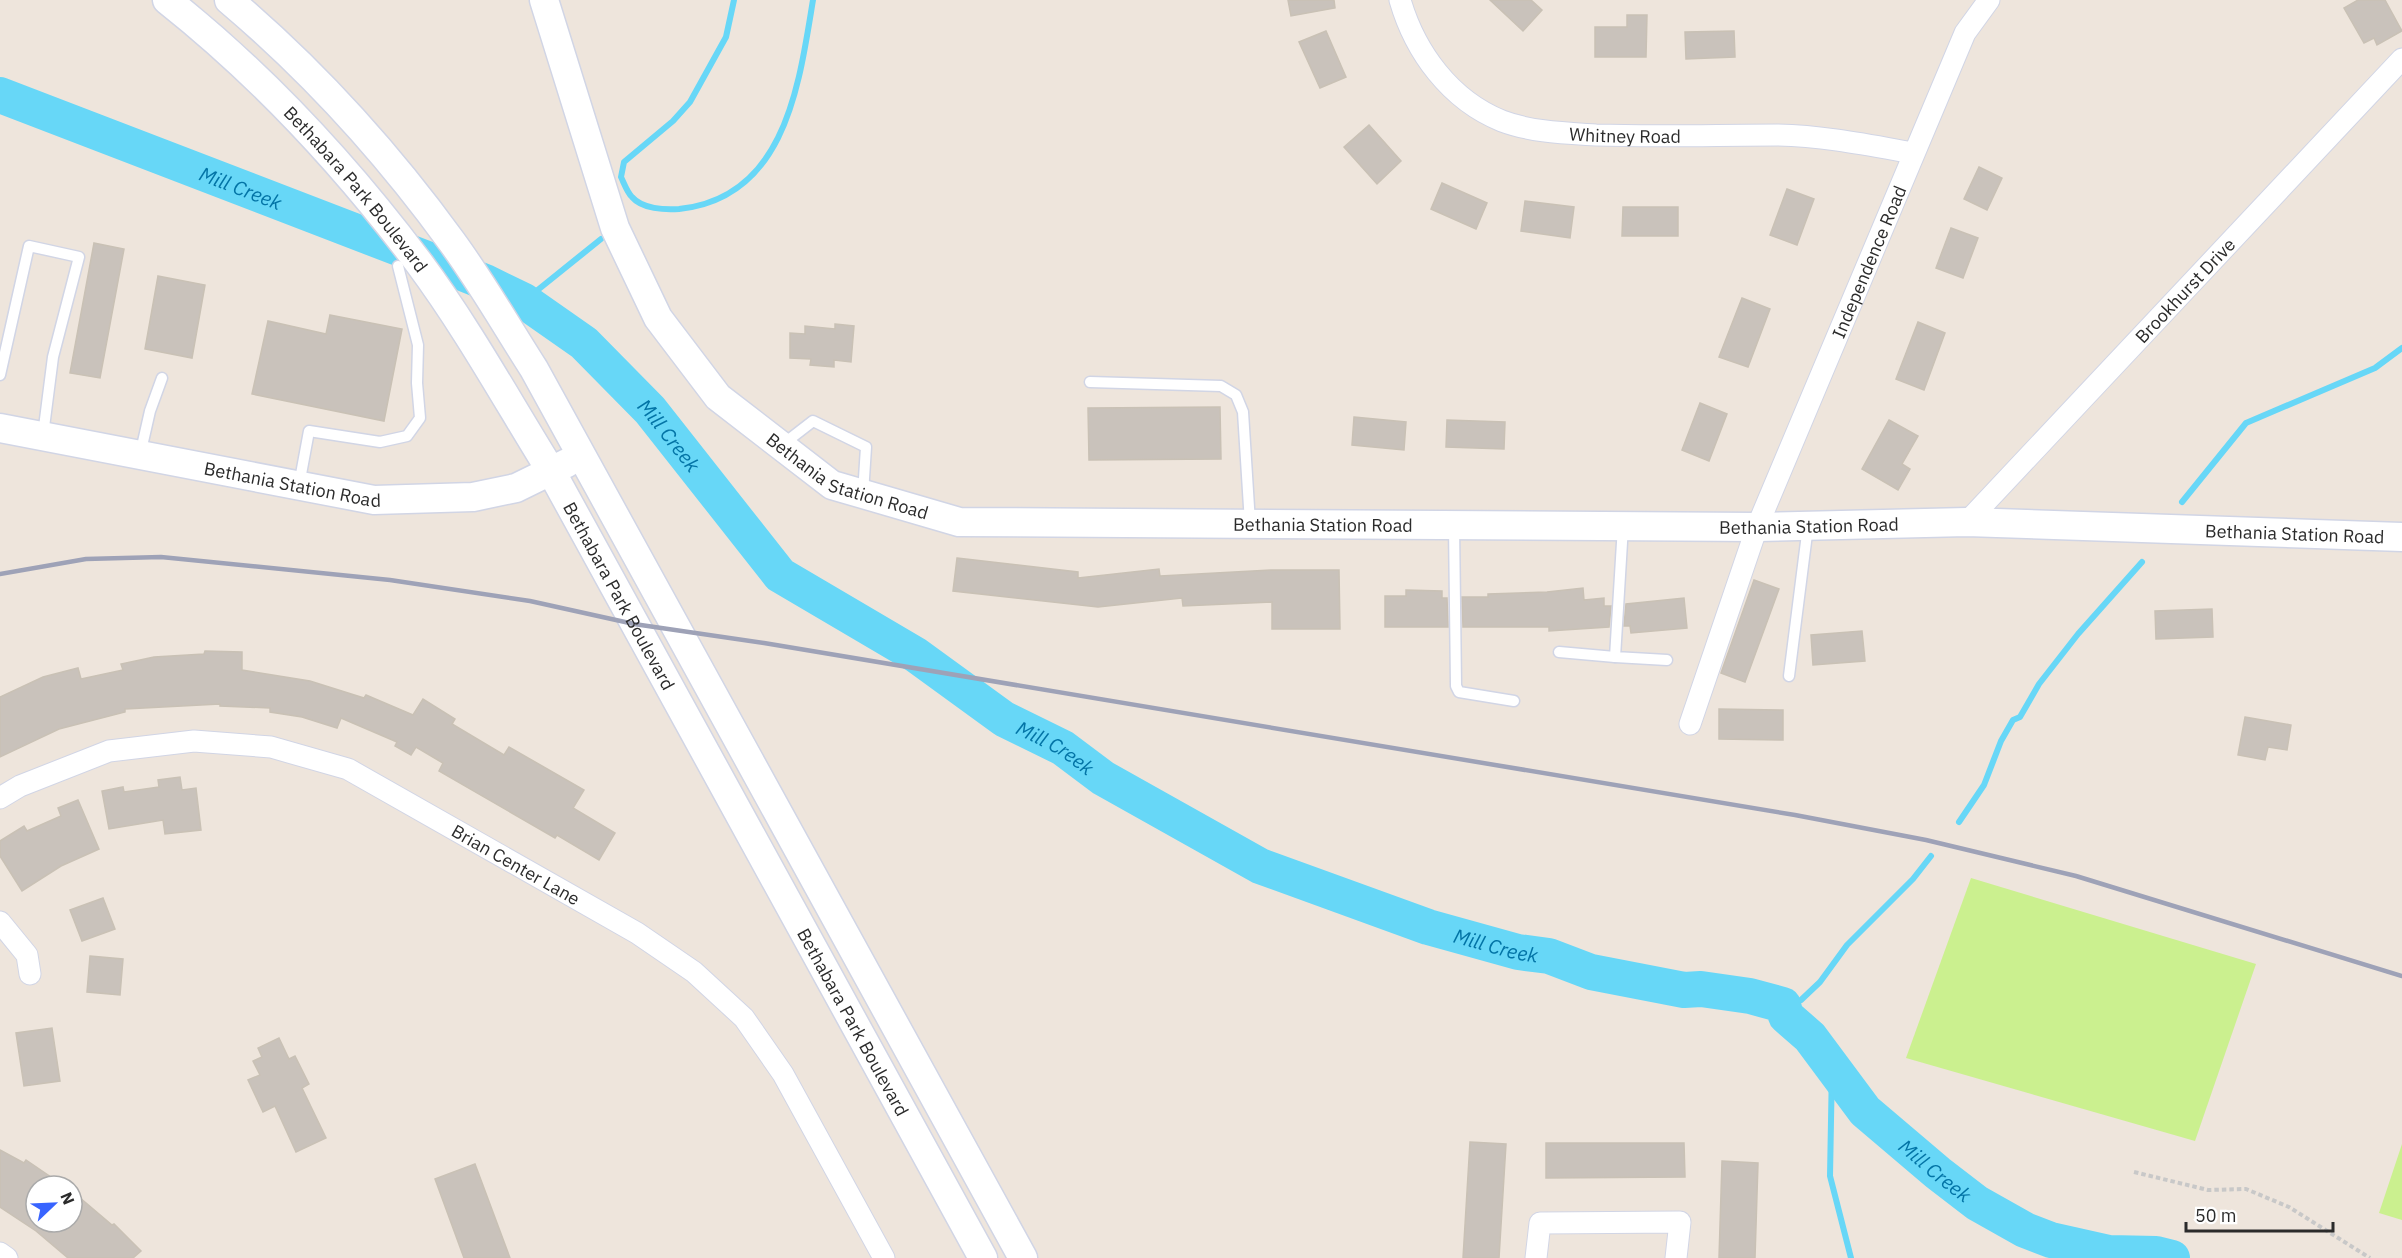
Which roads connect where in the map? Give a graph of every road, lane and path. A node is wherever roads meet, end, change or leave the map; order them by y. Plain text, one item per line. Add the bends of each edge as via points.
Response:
1 (167, 0) edge
2 (229, 0) edge
3 (544, 0) edge
4 (1400, 0) edge
5 (1989, 0) edge
6 (2402, 59) edge
7 (1913, 153) junction
8 (398, 266) dead end
9 (0, 375) edge
10 (162, 378) dead end
11 (1090, 382) dead end
12 (0, 428) edge
13 (43, 436) junction
14 (781, 446) junction
15 (140, 455) junction
16 (582, 455) junction
17 (551, 471) junction
18 (299, 486) junction
19 (863, 494) junction
20 (1967, 522) junction
21 (1250, 524) junction
22 (1454, 525) junction
23 (1623, 526) junction
24 (1808, 526) junction
25 (1757, 527) junction
26 (2402, 537) edge
27 (1559, 652) dead end
28 (1615, 657) junction
29 (1667, 660) dead end
30 (1789, 676) dead end
31 (1514, 701) dead end
32 (1690, 724) dead end
33 (0, 798) edge
34 (0, 922) edge
35 (30, 974) dead end
36 (2134, 1172) dead end
37 (0, 1253) edge
38 (7, 1258) edge
39 (884, 1258) edge
40 (983, 1258) edge
41 (1023, 1258) edge
42 (1536, 1258) edge
43 (1677, 1258) edge
44 (2370, 1258) edge

1 - 17 street, Bethabara Park Boulevard via 232,54 294,115 381,215 420,264
2 - 16 street, Bethabara Park Boulevard via 325,90 453,243 534,369
3 - 14 street, Bethania Station Road via 615,228 658,318 718,397
4 - 7 street, Whitney Road via 1417,44 1432,66 1457,93 1503,121 1564,133 1833,138
5 - 7 street, Independence Road via 1965,33
6 - 20 street, Brookhurst Drive
7 - 25 street, Independence Road
8 - 18 lane via 418,345 420,418 407,436 380,442 309,430
9 - 13 lane via 29,246 79,257 53,357
10 - 15 lane
11 - 21 lane via 1221,386 1236,395 1243,412
12 - 13 street, Bethania Station Road
13 - 15 street, Bethania Station Road
14 - 19 street, Bethania Station Road via 832,485
14 - 19 lane via 813,421 866,447
15 - 18 street, Bethania Station Road
16 - 17 street, Bethania Station Road
16 - 41 street, Bethabara Park Boulevard
17 - 18 street, Bethania Station Road via 516,488 473,497 374,500
17 - 40 street, Bethabara Park Boulevard
19 - 21 street, Bethania Station Road via 959,522
20 - 24 street, Bethania Station Road
20 - 26 street, Bethania Station Road
21 - 22 street, Bethania Station Road
22 - 23 street, Bethania Station Road
22 - 31 lane via 1456,687 1459,692
23 - 25 street, Bethania Station Road
23 - 28 lane
24 - 25 street, Bethania Station Road
24 - 30 lane
25 - 32 street, Independence Road
27 - 28 lane
28 - 29 lane
33 - 39 street, Brian Center Lane via 20,786 109,751 194,741 271,747 348,769 637,933 694,972 744,1018 783,1074
34 - 35 street via 27,955
36 - 44 path via 2208,1190 2246,1189 2289,1207
37 - 38 street
42 - 43 street via 1540,1223 1680,1222

